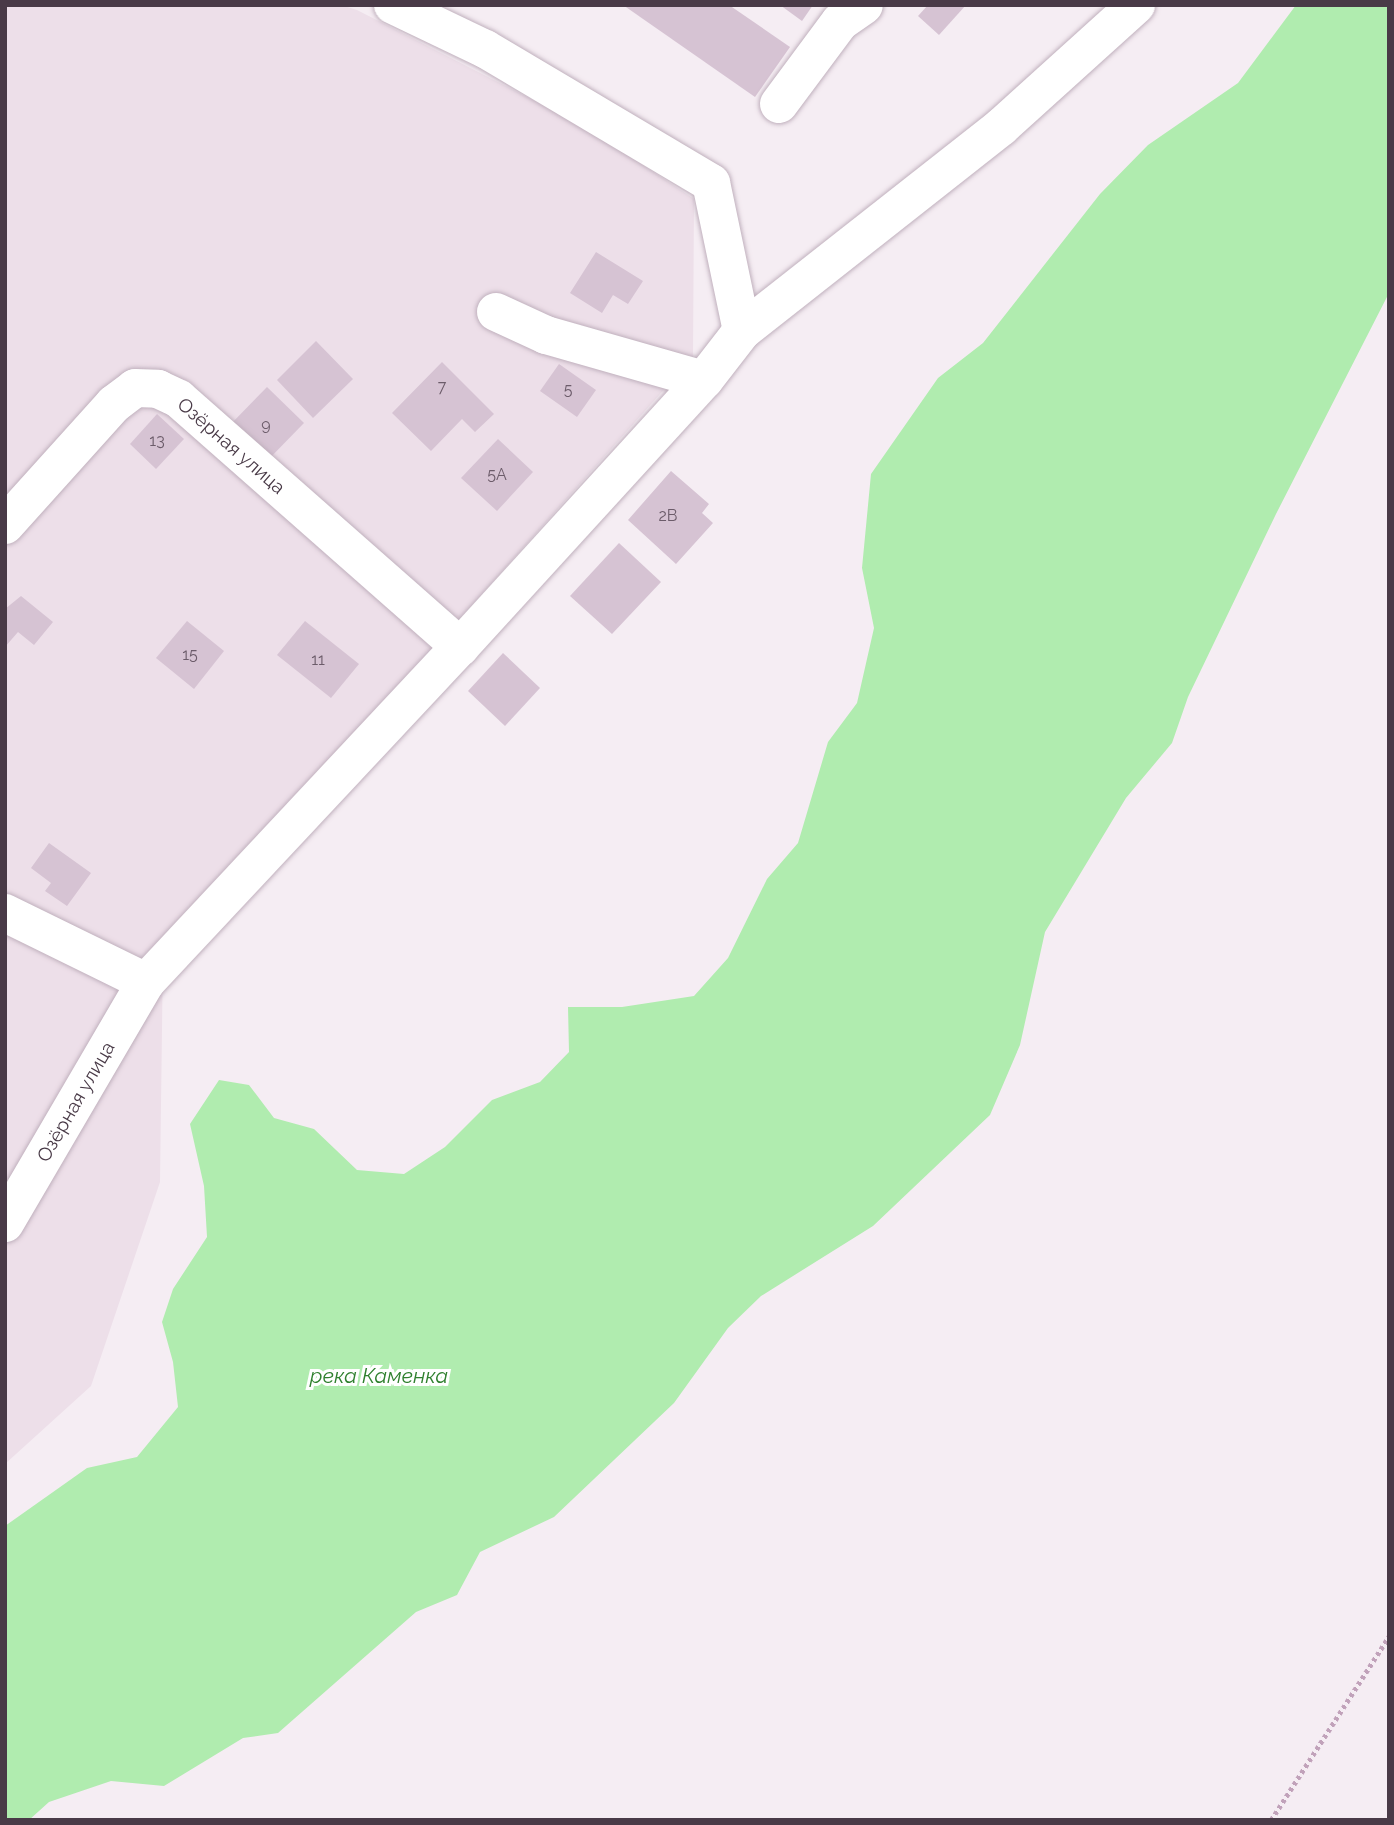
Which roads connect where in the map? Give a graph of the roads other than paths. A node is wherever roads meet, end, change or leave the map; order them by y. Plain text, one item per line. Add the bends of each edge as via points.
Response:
1 (393, 5) edge
2 (864, 5) edge
3 (1136, 5) edge
4 (779, 104) dead end
5 (496, 312) dead end
6 (742, 331) junction
7 (704, 380) junction
8 (5, 526) edge
9 (460, 647) junction
10 (5, 913) edge
11 (146, 982) junction
12 (5, 1223) edge

1 - 6 street via 485,49 711,183
2 - 4 street via 840,22
3 - 6 street, Озёрная улица via 1001,127
5 - 7 street via 546,335
6 - 7 street, Озёрная улица
7 - 9 street, Озёрная улица
8 - 9 street, Озёрная улица via 114,404 135,388 158,389 179,399
9 - 11 street, Озёрная улица
10 - 11 street
11 - 12 street, Озёрная улица

